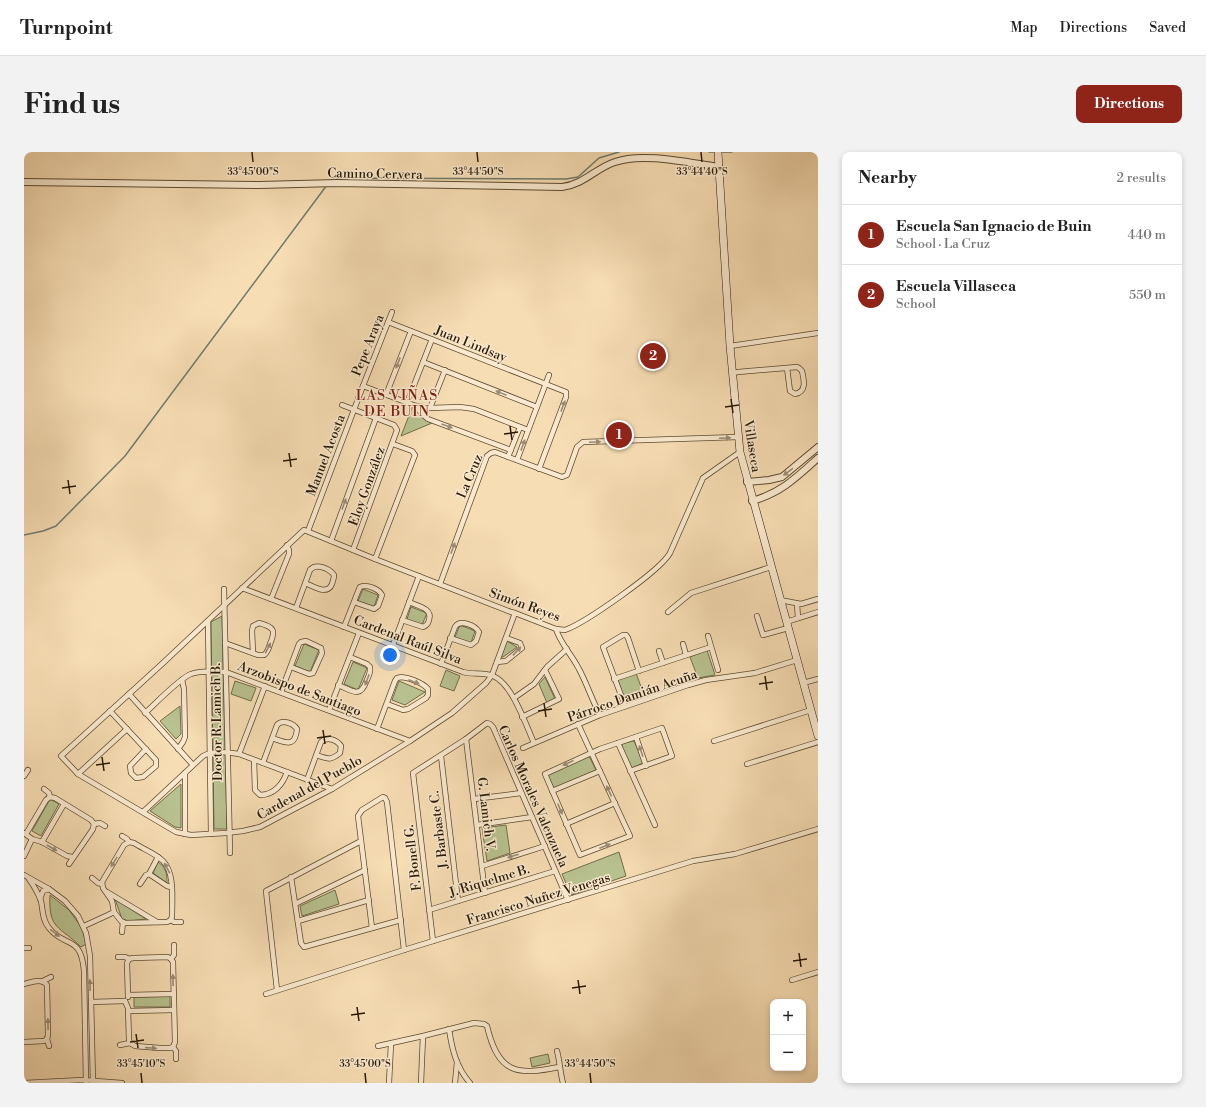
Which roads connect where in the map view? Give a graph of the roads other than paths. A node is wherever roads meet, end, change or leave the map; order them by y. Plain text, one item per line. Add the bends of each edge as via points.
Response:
1 (718, 152) edge
2 (719, 167) junction
3 (24, 182) edge
4 (392, 312) dead end
5 (388, 322) junction
6 (411, 331) junction
7 (818, 333) edge
8 (432, 339) junction
9 (730, 346) junction
10 (424, 362) junction
11 (787, 368) junction
12 (445, 370) junction
13 (732, 373) junction
14 (549, 375) dead end
15 (545, 385) junction
16 (363, 386) junction
17 (386, 395) junction
18 (407, 403) junction
19 (342, 405) dead end
20 (416, 406) junction
21 (537, 407) junction
22 (430, 408) junction
23 (354, 410) junction
24 (376, 418) junction
25 (520, 427) junction
26 (528, 430) junction
27 (738, 437) junction
28 (393, 444) junction
29 (818, 447) edge
30 (511, 450) junction
31 (740, 452) junction
32 (508, 457) junction
33 (818, 458) edge
34 (517, 460) junction
35 (539, 468) junction
36 (747, 482) junction
37 (752, 501) junction
38 (306, 531) junction
39 (331, 541) junction
40 (287, 545) junction
41 (353, 550) junction
42 (375, 560) junction
43 (771, 567) junction
44 (419, 576) junction
45 (305, 583) junction
46 (440, 584) junction
47 (242, 588) junction
48 (224, 589) dead end
49 (271, 599) junction
50 (818, 599) edge
51 (780, 600) junction
52 (354, 602) junction
53 (409, 602) junction
54 (797, 604) junction
55 (224, 605) junction
56 (296, 608) junction
57 (668, 612) dead end
58 (818, 612) edge
59 (515, 613) junction
60 (757, 616) dead end
61 (798, 618) junction
62 (208, 620) junction
63 (402, 620) junction
64 (787, 625) junction
65 (344, 627) junction
66 (556, 628) junction
67 (359, 632) junction
68 (708, 636) dead end
69 (450, 638) junction
70 (506, 638) junction
71 (225, 643) junction
72 (683, 644) dead end
73 (393, 645) junction
74 (711, 647) junction
75 (567, 649) junction
76 (659, 651) dead end
77 (253, 653) junction
78 (686, 655) junction
79 (350, 657) junction
80 (797, 660) junction
81 (497, 662) junction
82 (663, 662) junction
83 (441, 664) junction
84 (290, 667) junction
85 (545, 670) junction
86 (718, 670) dead end
87 (639, 671) junction
88 (208, 672) junction
89 (226, 672) junction
90 (492, 675) junction
91 (614, 679) junction
92 (818, 679) edge
93 (182, 680) junction
94 (803, 683) junction
95 (338, 685) junction
96 (265, 686) junction
97 (281, 692) junction
98 (129, 694) junction
99 (514, 698) junction
100 (387, 704) junction
101 (625, 706) junction
102 (329, 710) junction
103 (811, 710) junction
104 (110, 711) junction
105 (145, 713) junction
106 (600, 715) junction
107 (522, 717) junction
108 (578, 724) junction
109 (127, 729) junction
110 (377, 729) junction
111 (818, 736) edge
112 (636, 737) junction
113 (272, 738) junction
114 (466, 739) junction
115 (410, 741) junction
116 (714, 741) dead end
117 (818, 742) edge
118 (534, 743) junction
119 (618, 743) junction
120 (523, 748) dead end
121 (146, 749) junction
122 (178, 749) junction
123 (228, 752) junction
124 (210, 753) junction
125 (592, 753) junction
126 (238, 754) junction
127 (316, 755) junction
128 (440, 756) junction
129 (254, 760) junction
130 (263, 763) junction
131 (747, 764) dead end
132 (193, 765) junction
133 (646, 766) junction
134 (28, 770) dead end
135 (600, 771) junction
136 (630, 771) junction
137 (287, 772) junction
138 (185, 773) junction
139 (78, 774) junction
140 (24, 776) edge
141 (307, 780) junction
142 (44, 789) dead end
143 (332, 789) junction
144 (552, 791) junction
145 (521, 793) junction
146 (50, 797) junction
147 (474, 799) junction
148 (615, 803) junction
149 (64, 804) junction
150 (143, 812) junction
151 (532, 817) junction
152 (94, 824) junction
153 (566, 824) junction
154 (477, 825) junction
155 (655, 825) dead end
156 (105, 826) dead end
157 (818, 830) edge
158 (230, 833) junction
159 (25, 834) edge
160 (186, 834) junction
161 (211, 834) junction
162 (122, 836) dead end
163 (32, 839) junction
164 (361, 841) junction
165 (42, 842) junction
166 (129, 842) junction
167 (545, 846) junction
168 (230, 853) dead end
169 (24, 856) edge
170 (72, 857) junction
171 (158, 857) junction
172 (69, 864) dead end
173 (482, 866) junction
174 (365, 870) junction
175 (555, 871) junction
176 (149, 874) junction
177 (25, 876) edge
178 (291, 876) junction
179 (92, 878) dead end
180 (102, 884) junction
181 (140, 884) dead end
182 (171, 887) junction
183 (49, 889) junction
184 (485, 892) junction
185 (113, 898) junction
186 (40, 899) junction
187 (369, 900) junction
188 (568, 900) junction
189 (458, 901) junction
190 (296, 904) junction
191 (429, 910) junction
192 (114, 912) junction
193 (148, 916) junction
194 (171, 920) junction
195 (401, 920) junction
196 (298, 921) junction
197 (123, 922) junction
198 (146, 922) junction
199 (157, 922) junction
200 (181, 922) dead end
201 (84, 926) junction
202 (372, 928) junction
203 (122, 932) dead end
204 (433, 941) junction
205 (174, 945) dead end
206 (89, 947) junction
207 (404, 950) junction
208 (80, 951) junction
209 (118, 957) dead end
210 (129, 959) junction
211 (172, 959) junction
212 (818, 972) edge
213 (51, 977) dead end
214 (792, 980) dead end
215 (43, 981) junction
216 (24, 984) edge
217 (278, 990) junction
218 (174, 994) junction
219 (266, 994) dead end
220 (128, 995) junction
221 (125, 1001) junction
222 (91, 1002) junction
223 (174, 1010) junction
224 (129, 1011) junction
225 (448, 1029) junction
226 (91, 1032) junction
227 (86, 1033) junction
228 (423, 1036) junction
229 (47, 1039) junction
230 (24, 1042) edge
231 (130, 1044) junction
232 (391, 1044) junction
233 (120, 1045) dead end
234 (49, 1046) dead end
235 (378, 1046) dead end
236 (173, 1047) junction
237 (557, 1051) dead end
238 (176, 1059) dead end
239 (457, 1062) junction
240 (559, 1067) junction
241 (86, 1081) edge
242 (93, 1082) edge
243 (24, 1083) edge
244 (122, 1083) edge
245 (389, 1083) edge
246 (421, 1083) edge
247 (455, 1083) edge
248 (470, 1083) edge
249 (563, 1083) edge

1 - 2 main road, Villaseca
2 - 3 street, Camino Cervera via 652,158 626,159 606,165 578,183 562,187
2 - 9 main road, Villaseca
4 - 5 street, Pepe Araya
5 - 6 street, Juan Lindsay
5 - 16 street, Pepe Araya
6 - 8 street, Juan Lindsay
6 -> 17 street
7 - 9 street
8 - 10 street
8 - 15 street, Juan Lindsay
9 - 13 main road, Villaseca
10 - 12 street
10 - 18 street
11 - 11 street via 798,367 802,371 804,388 800,393 793,394 789,390
11 - 13 street
21 -> 12 street
12 - 22 street
13 - 27 main road, Villaseca
14 - 15 street
15 - 21 street
35 -> 15 street, Juan Lindsay via 567,396 564,390
16 - 17 street
16 - 23 street, Manuel Acosta
17 - 18 street
18 - 20 street
19 - 23 street
20 - 22 street
20 -> 30 street via 428,419
21 - 26 street
22 - 25 street via 474,409
23 - 24 street
23 - 38 street, Manuel Acosta
24 - 28 street, Eloy González via 397,428
39 -> 24 street
25 - 26 street
25 - 30 street
34 -> 26 street
27 - 31 main road, Villaseca
35 -> 27 street, La Cruz via 564,477 578,445 583,442
28 - 41 street, Eloy González
28 - 42 street via 412,451 415,455
29 -> 36 street via 782,477
30 - 32 street
31 - 36 main road, Villaseca
31 - 66 street, Simón Reyes via 703,478 664,562 603,608 567,629
32 - 34 street, La Cruz
46 -> 32 street, La Cruz via 487,456 494,452
33 - 37 street via 781,489
34 - 35 street, La Cruz
36 - 37 main road, Villaseca
37 - 43 main road, Villaseca
38 - 39 street, Simón Reyes
38 - 40 street, Cardenal del Pueblo
39 - 41 street, Simón Reyes
40 - 47 street, Cardenal del Pueblo
40 - 49 street via 289,554
41 - 42 street, Simón Reyes
42 - 44 street, Simón Reyes
43 - 51 main road, Villaseca
43 - 57 street via 692,592
44 - 46 street, Simón Reyes
44 - 53 street
45 - 45 street via 310,570 316,566 330,571 334,576 331,587 326,590
45 - 56 street
46 - 59 street, Simón Reyes
47 - 49 street, Cardenal Raúl Silva
47 - 55 street, Cardenal del Pueblo
48 - 55 street, Doctor R. Lamich B.
49 - 56 street, Cardenal Raúl Silva
50 - 54 street
51 - 54 street
51 - 64 main road, Villaseca
52 - 52 street via 359,588 363,586 379,591 382,595 379,605 374,609
52 - 65 street
53 - 63 street
53 - 63 street via 428,610 430,618 423,627
54 - 61 street
55 - 62 street, Cardenal del Pueblo
55 - 71 street, Doctor R. Lamich B.
56 - 65 street, Cardenal Raúl Silva
58 - 61 street
59 - 66 street, Simón Reyes
59 - 70 street, Cardenal del Pueblo
60 - 64 street via 763,635
61 - 64 street
62 - 88 street, Doctor R. Lamich B.
62 - 98 street, Cardenal del Pueblo
63 - 73 street
64 - 80 main road, Villaseca
65 - 67 street, Cardenal Raúl Silva
66 - 75 street
67 - 73 street, Cardenal Raúl Silva
67 - 79 street
68 - 74 street
69 - 69 street via 455,625 459,623 475,627 479,632 476,643 471,645
69 - 83 street
70 - 81 street, Cardenal del Pueblo
81 -> 70 street via 506,661 522,648 521,644
71 - 77 street
71 - 89 street, Doctor R. Lamich B.
72 - 78 street
73 - 83 street, Cardenal Raúl Silva
74 - 78 street
74 - 86 street
75 - 85 street
75 - 106 street via 580,669
76 - 82 street
77 -> 77 street via 260,656 267,653 274,635 271,628 261,623 253,626
78 - 82 street
79 - 95 street
79 -> 95 street via 370,667 364,689 357,692
80 - 94 main road, Villaseca
80 - 101 street, Párroco Damián Acuña via 755,673 697,682
81 - 90 street, Cardenal del Pueblo
82 - 87 street
83 - 90 street, Cardenal Raúl Silva via 463,672
84 - 84 street via 301,642 306,641 321,648 322,653 313,673
84 - 97 street
85 - 99 street via 534,684
85 - 107 street via 559,699
87 - 91 street
87 - 91 street via 628,638 623,635 603,647
88 - 89 street, Arzobispo de Santiago
88 - 93 street, Arzobispo de Santiago via 191,674
88 - 124 street, Doctor R. Lamich B.
89 - 96 street, Arzobispo de Santiago
89 - 123 street, Doctor R. Lamich B.
90 - 99 street via 503,683
90 - 115 street, Cardenal del Pueblo via 484,686 458,708
91 - 101 street
92 - 94 street
93 - 105 street
93 - 122 street via 185,737
94 - 103 main road, Villaseca
95 - 102 street
96 - 97 street, Arzobispo de Santiago
96 - 126 street
97 - 102 street, Arzobispo de Santiago
98 - 104 street, Cardenal del Pueblo
98 - 105 street
99 - 107 street
100 -> 100 street via 395,681 399,678 428,689 426,698 408,709 403,710
100 - 110 street
101 - 106 street, Párroco Damián Acuña
102 - 110 street, Arzobispo de Santiago
103 - 111 main road, Villaseca
103 - 116 street
104 - 109 street
104 - 139 street, Cardenal del Pueblo via 61,756
105 - 122 street
106 - 108 street, Párroco Damián Acuña
107 - 118 street
108 - 118 street, Párroco Damián Acuña
108 - 125 street
109 - 121 street
109 - 139 street
110 - 115 street, Arzobispo de Santiago
112 - 119 street
133 -> 112 street
112 - 133 street via 662,728 672,756
113 - 113 street via 280,722 297,729 294,740 290,743
113 - 130 street
114 - 128 street
114 - 145 street, Carlos Morales Valenzuela via 483,725 488,723 493,726
114 - 147 street, G. Lamich V.
115 - 143 street, Cardenal del Pueblo
117 - 131 street
118 - 120 street, Párroco Damián Acuña
119 - 125 street
119 - 136 street
121 - 121 street via 156,760 156,764 143,777 136,778 131,773 130,766
122 - 132 street
123 - 124 street
123 - 126 street
123 - 158 street, Doctor R. Lamich B.
124 - 132 street
124 - 161 street, Doctor R. Lamich B.
125 - 135 street
125 -> 144 street via 545,774
126 - 129 street
127 - 127 street via 324,739 337,742 342,749 340,753 328,759
127 - 141 street
128 - 189 street, J. Barbaste C.
128 - 191 street, F. Bonell G. via 413,773
129 - 130 street
129 - 137 street via 255,790 258,794 264,795 279,787
130 - 137 street
132 - 138 street
133 - 136 street
134 - 140 street
135 - 144 street
148 -> 135 street
136 - 155 street
137 - 141 street
138 - 150 street
138 - 160 street
139 - 150 street, Cardenal del Pueblo
141 - 143 street
142 - 146 street
143 - 158 street, Cardenal del Pueblo via 260,827
144 -> 153 street
145 - 147 street
145 - 151 street, Carlos Morales Valenzuela
146 - 149 street
146 - 159 street
147 - 154 street, G. Lamich V.
148 - 153 street
153 -> 148 street via 580,855 630,836
149 - 152 street
149 - 165 street
150 - 160 street, Cardenal del Pueblo via 172,830
151 - 154 street
151 - 167 street, Carlos Morales Valenzuela
152 - 156 street via 100,823
152 - 170 street via 76,855
154 - 173 street, G. Lamich V.
157 - 188 street, Francisco Nuñez Venegas via 735,854 693,861
158 - 161 street, Cardenal del Pueblo
158 - 168 street, Doctor R. Lamich B.
159 - 163 street
160 - 161 street, Cardenal del Pueblo
162 - 166 street
163 - 165 street
163 - 169 street
164 - 174 street
164 - 178 street
164 - 195 street via 359,812 384,797 387,802
165 -> 170 street
166 - 171 street
166 -> 180 street via 124,845
167 -> 173 street
167 - 175 street, Carlos Morales Valenzuela
170 - 172 street
171 - 176 street
182 -> 171 street via 169,870
173 - 184 street, G. Lamich V.
174 - 187 street
174 - 190 street
175 - 184 street, J. Riquelme B.
175 - 188 street, Carlos Morales Valenzuela
176 - 181 street
176 - 182 street
177 - 183 street
177 - 186 street via 34,886
178 - 190 street
178 - 217 street via 269,888 265,894
179 - 180 street
180 - 185 street
182 - 194 street
183 - 186 street via 43,891
183 - 201 street via 70,905
184 - 189 street, J. Riquelme B.
185 - 192 street
185 - 193 street
186 -> 208 street via 49,928 74,944
187 - 196 street
187 - 202 street
188 - 204 street, Francisco Nuñez Venegas
189 - 191 street, J. Riquelme B.
190 - 196 street
191 - 204 street, F. Bonell G.
192 - 197 street
192 - 201 street
193 - 198 street
193 - 199 street
194 - 199 street
194 - 200 street
195 - 202 street
195 - 207 street
196 - 202 street via 304,947
197 - 198 street
197 - 203 street
198 - 199 street
201 - 206 street
204 - 207 street, Francisco Nuñez Venegas
205 - 211 street
206 - 208 street
222 -> 206 street
207 - 217 street, Francisco Nuñez Venegas
208 - 227 street via 84,965
209 - 210 street
210 - 211 street
210 - 220 street
218 -> 211 street
212 - 214 street
213 - 215 street
215 - 216 street
229 -> 215 street via 47,987
217 - 219 street, Francisco Nuñez Venegas
218 - 220 street
218 - 223 street
220 - 221 street
221 - 222 street
221 - 224 street
222 - 226 street
223 - 224 street
223 - 236 street
224 - 231 street
225 - 228 street
225 - 239 street
225 - 240 street via 474,1023 484,1024 498,1056 512,1068 534,1072
226 - 227 street
226 - 242 street
227 - 241 street
228 - 232 street
228 - 246 street
229 - 230 street
229 - 234 street
231 - 233 street
231 -> 236 street via 151,1048
232 - 235 street
232 - 245 street
236 - 238 street
237 - 240 street
239 - 247 street
239 - 248 street
240 - 249 street
241 - 242 street
241 - 243 street
242 - 244 street

